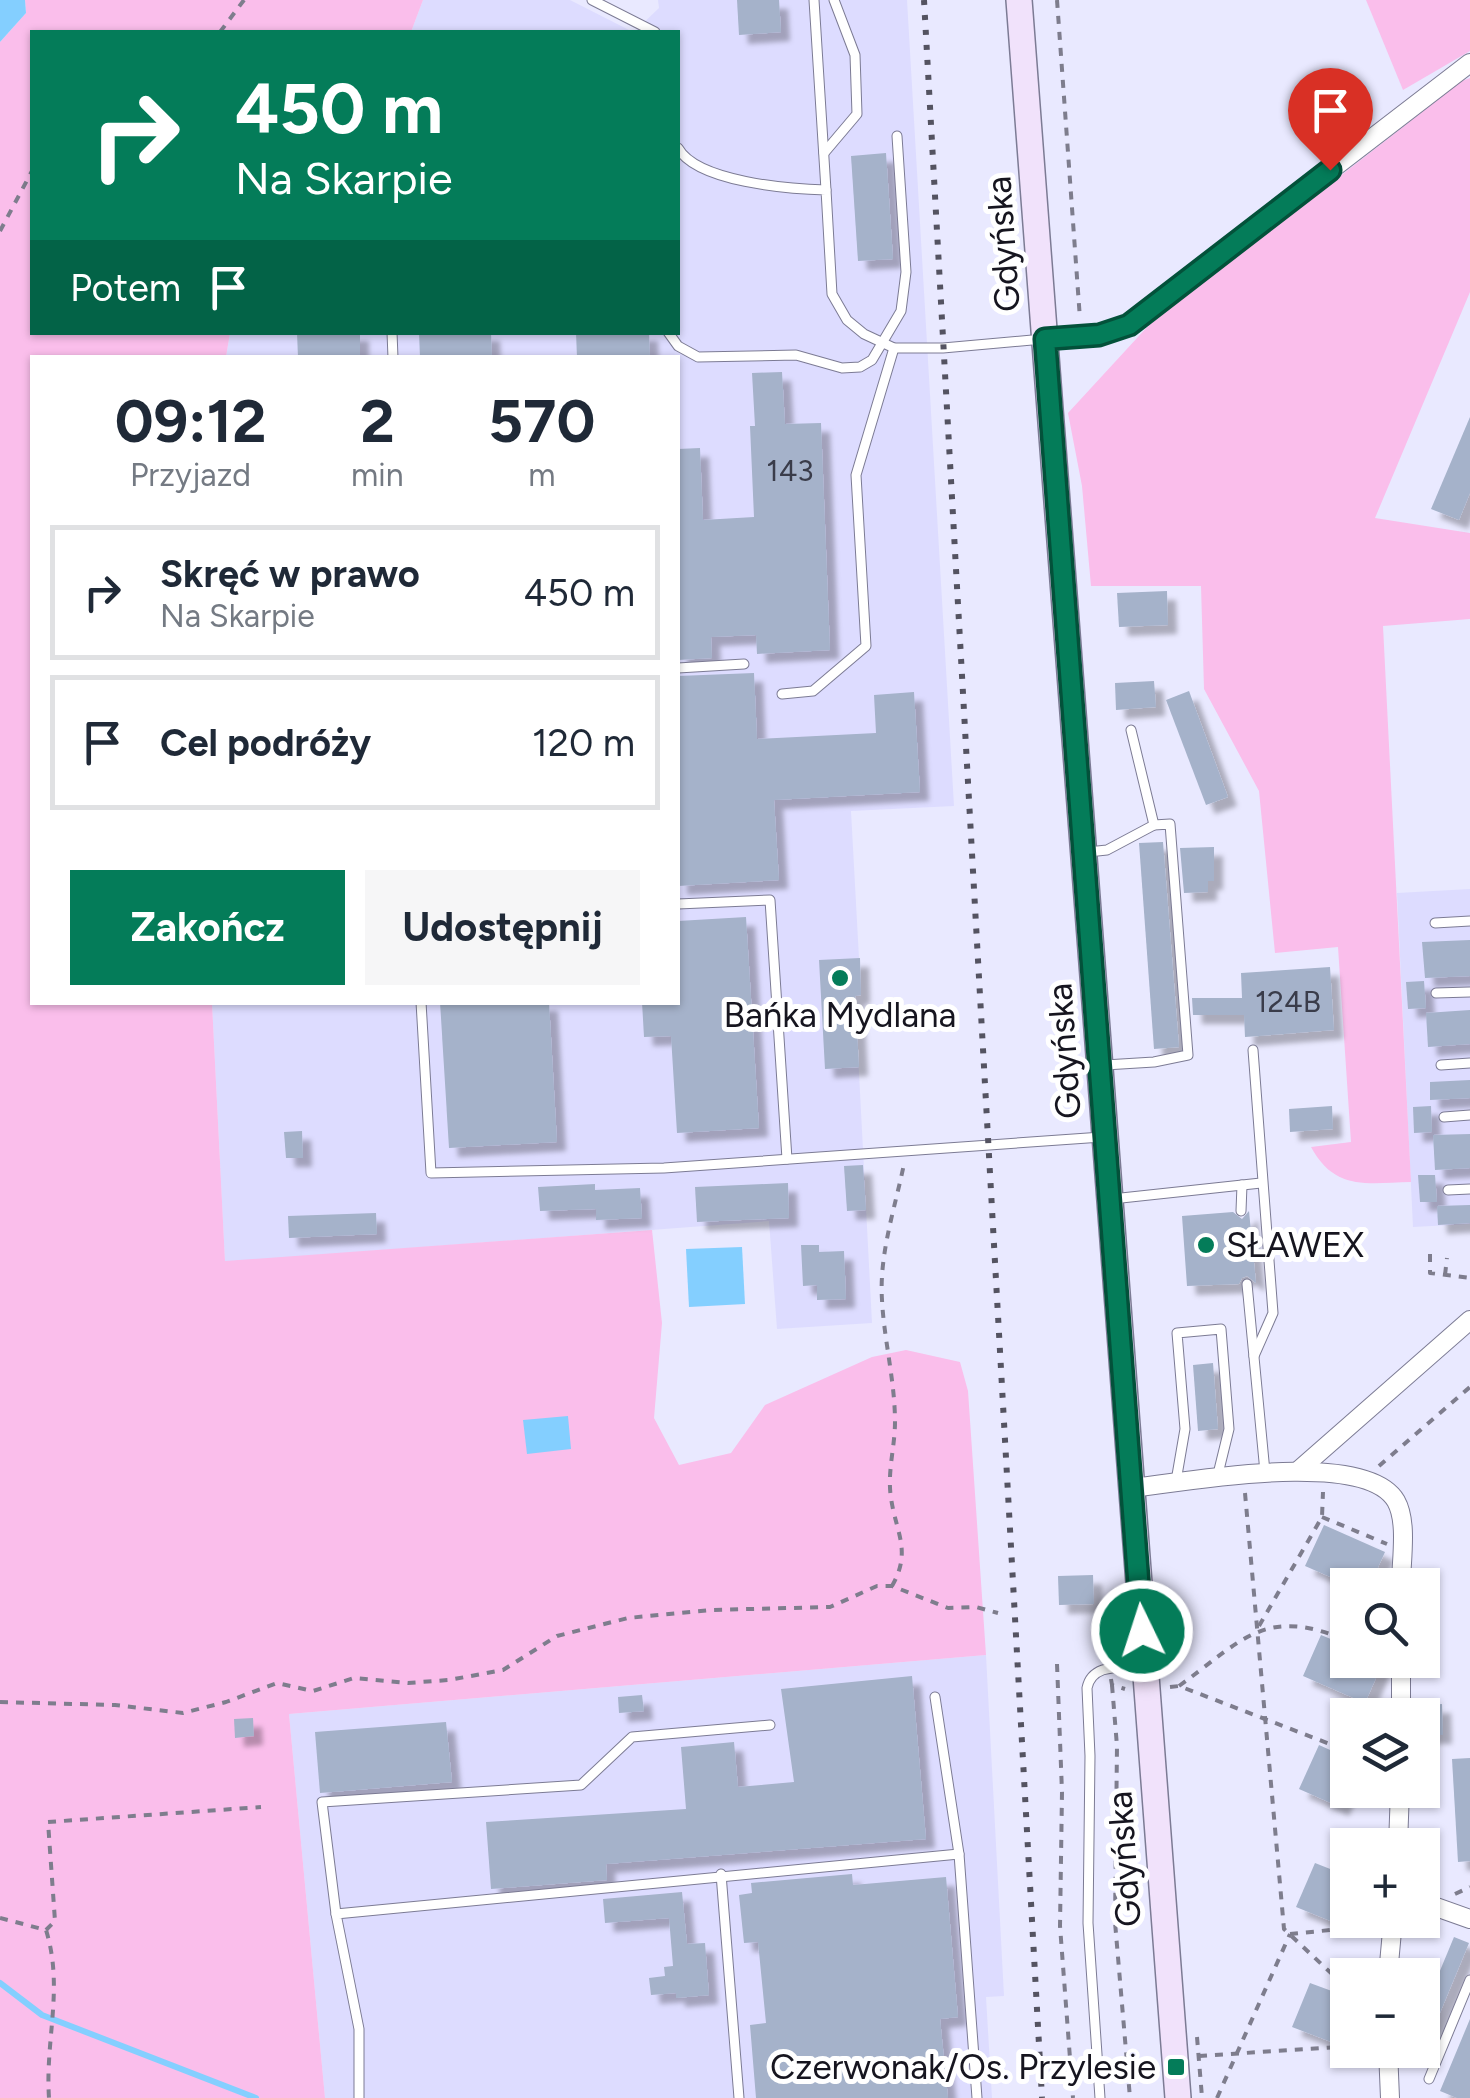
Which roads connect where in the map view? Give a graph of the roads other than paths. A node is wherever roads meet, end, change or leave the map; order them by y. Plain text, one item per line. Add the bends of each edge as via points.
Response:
1 (592, 0) edge
2 (814, 0) edge
3 (834, 0) edge
4 (1019, 0) edge
5 (652, 30) edge
6 (1470, 64) edge
7 (898, 136) dead end
8 (680, 150) edge
9 (824, 153) junction
10 (826, 190) junction
11 (670, 335) edge
12 (1045, 339) junction
13 (888, 346) junction
14 (744, 664) dead end
15 (680, 668) edge
16 (782, 694) dead end
17 (1131, 730) dead end
18 (1154, 826) junction
19 (1085, 852) junction
20 (680, 904) edge
21 (1470, 921) edge
22 (1434, 922) dead end
23 (1470, 992) edge
24 (1436, 994) dead end
25 (422, 1005) edge
26 (1253, 1050) dead end
27 (1470, 1063) edge
28 (1101, 1065) junction
29 (1441, 1065) dead end
30 (1470, 1115) edge
31 (1444, 1117) dead end
32 (1105, 1137) junction
33 (787, 1159) junction
34 (1262, 1183) junction
35 (1242, 1185) junction
36 (1470, 1189) edge
37 (1448, 1190) dead end
38 (1109, 1199) junction
39 (1241, 1211) dead end
40 (1247, 1284) dead end
41 (1470, 1320) edge
42 (1254, 1356) junction
43 (1298, 1470) junction
44 (1265, 1472) junction
45 (1217, 1478) junction
46 (1176, 1483) junction
47 (1133, 1488) junction
48 (1400, 1568) edge
49 (1144, 1666) junction
50 (935, 1697) dead end
51 (770, 1726) dead end
52 (959, 1854) junction
53 (721, 1874) junction
54 (1440, 1909) edge
55 (336, 1914) junction
56 (1470, 1920) edge
57 (1470, 1980) edge
58 (1389, 2068) edge
59 (1429, 2078) dead end
60 (359, 2098) edge
61 (739, 2098) edge
62 (977, 2098) edge
63 (1100, 2098) edge
64 (1178, 2098) edge
65 (1390, 2098) edge

1 - 5 lane
2 - 9 lane
3 - 9 lane via 854,55 856,114
4 - 12 main road, Gdyńska
6 - 12 street via 1129,325
7 - 13 lane via 906,272
8 - 10 lane via 712,173
9 - 10 lane
10 - 13 lane via 832,294 847,320
11 - 13 lane via 698,357 796,356 842,368 860,367
12 - 13 lane
12 - 19 main road, Gdyńska
13 - 16 lane via 856,474 866,646 813,692
14 - 15 lane
17 - 18 lane
18 - 19 lane via 1107,850
18 - 28 lane via 1170,824 1188,1055
19 - 28 main road, Gdyńska
20 - 33 lane via 770,900
21 - 22 lane
23 - 24 lane
25 - 33 lane via 431,1173
26 - 34 lane
27 - 29 lane
28 - 32 main road, Gdyńska
30 - 31 lane
32 - 33 lane
32 - 38 main road, Gdyńska
34 - 35 lane
34 - 42 lane via 1273,1313
35 - 38 lane
35 - 39 lane
36 - 37 lane
38 - 47 main road, Gdyńska
40 - 42 lane
41 - 43 street
42 - 44 lane
43 - 44 street
43 - 48 street via 1384,1488 1396,1501
44 - 45 street
45 - 46 street
45 - 46 lane via 1229,1429 1221,1329 1177,1333 1185,1429
46 - 47 street
47 - 49 main road, Gdyńska
49 - 63 lane via 1095,1671 1087,1688 1088,1923
49 - 64 main road, Gdyńska
50 - 52 lane
51 - 55 lane via 632,1737 582,1785 322,1802
52 - 53 lane
52 - 62 lane
53 - 55 lane
53 - 61 lane
54 - 56 street
55 - 60 lane via 358,2029
57 - 59 lane
58 - 65 street

